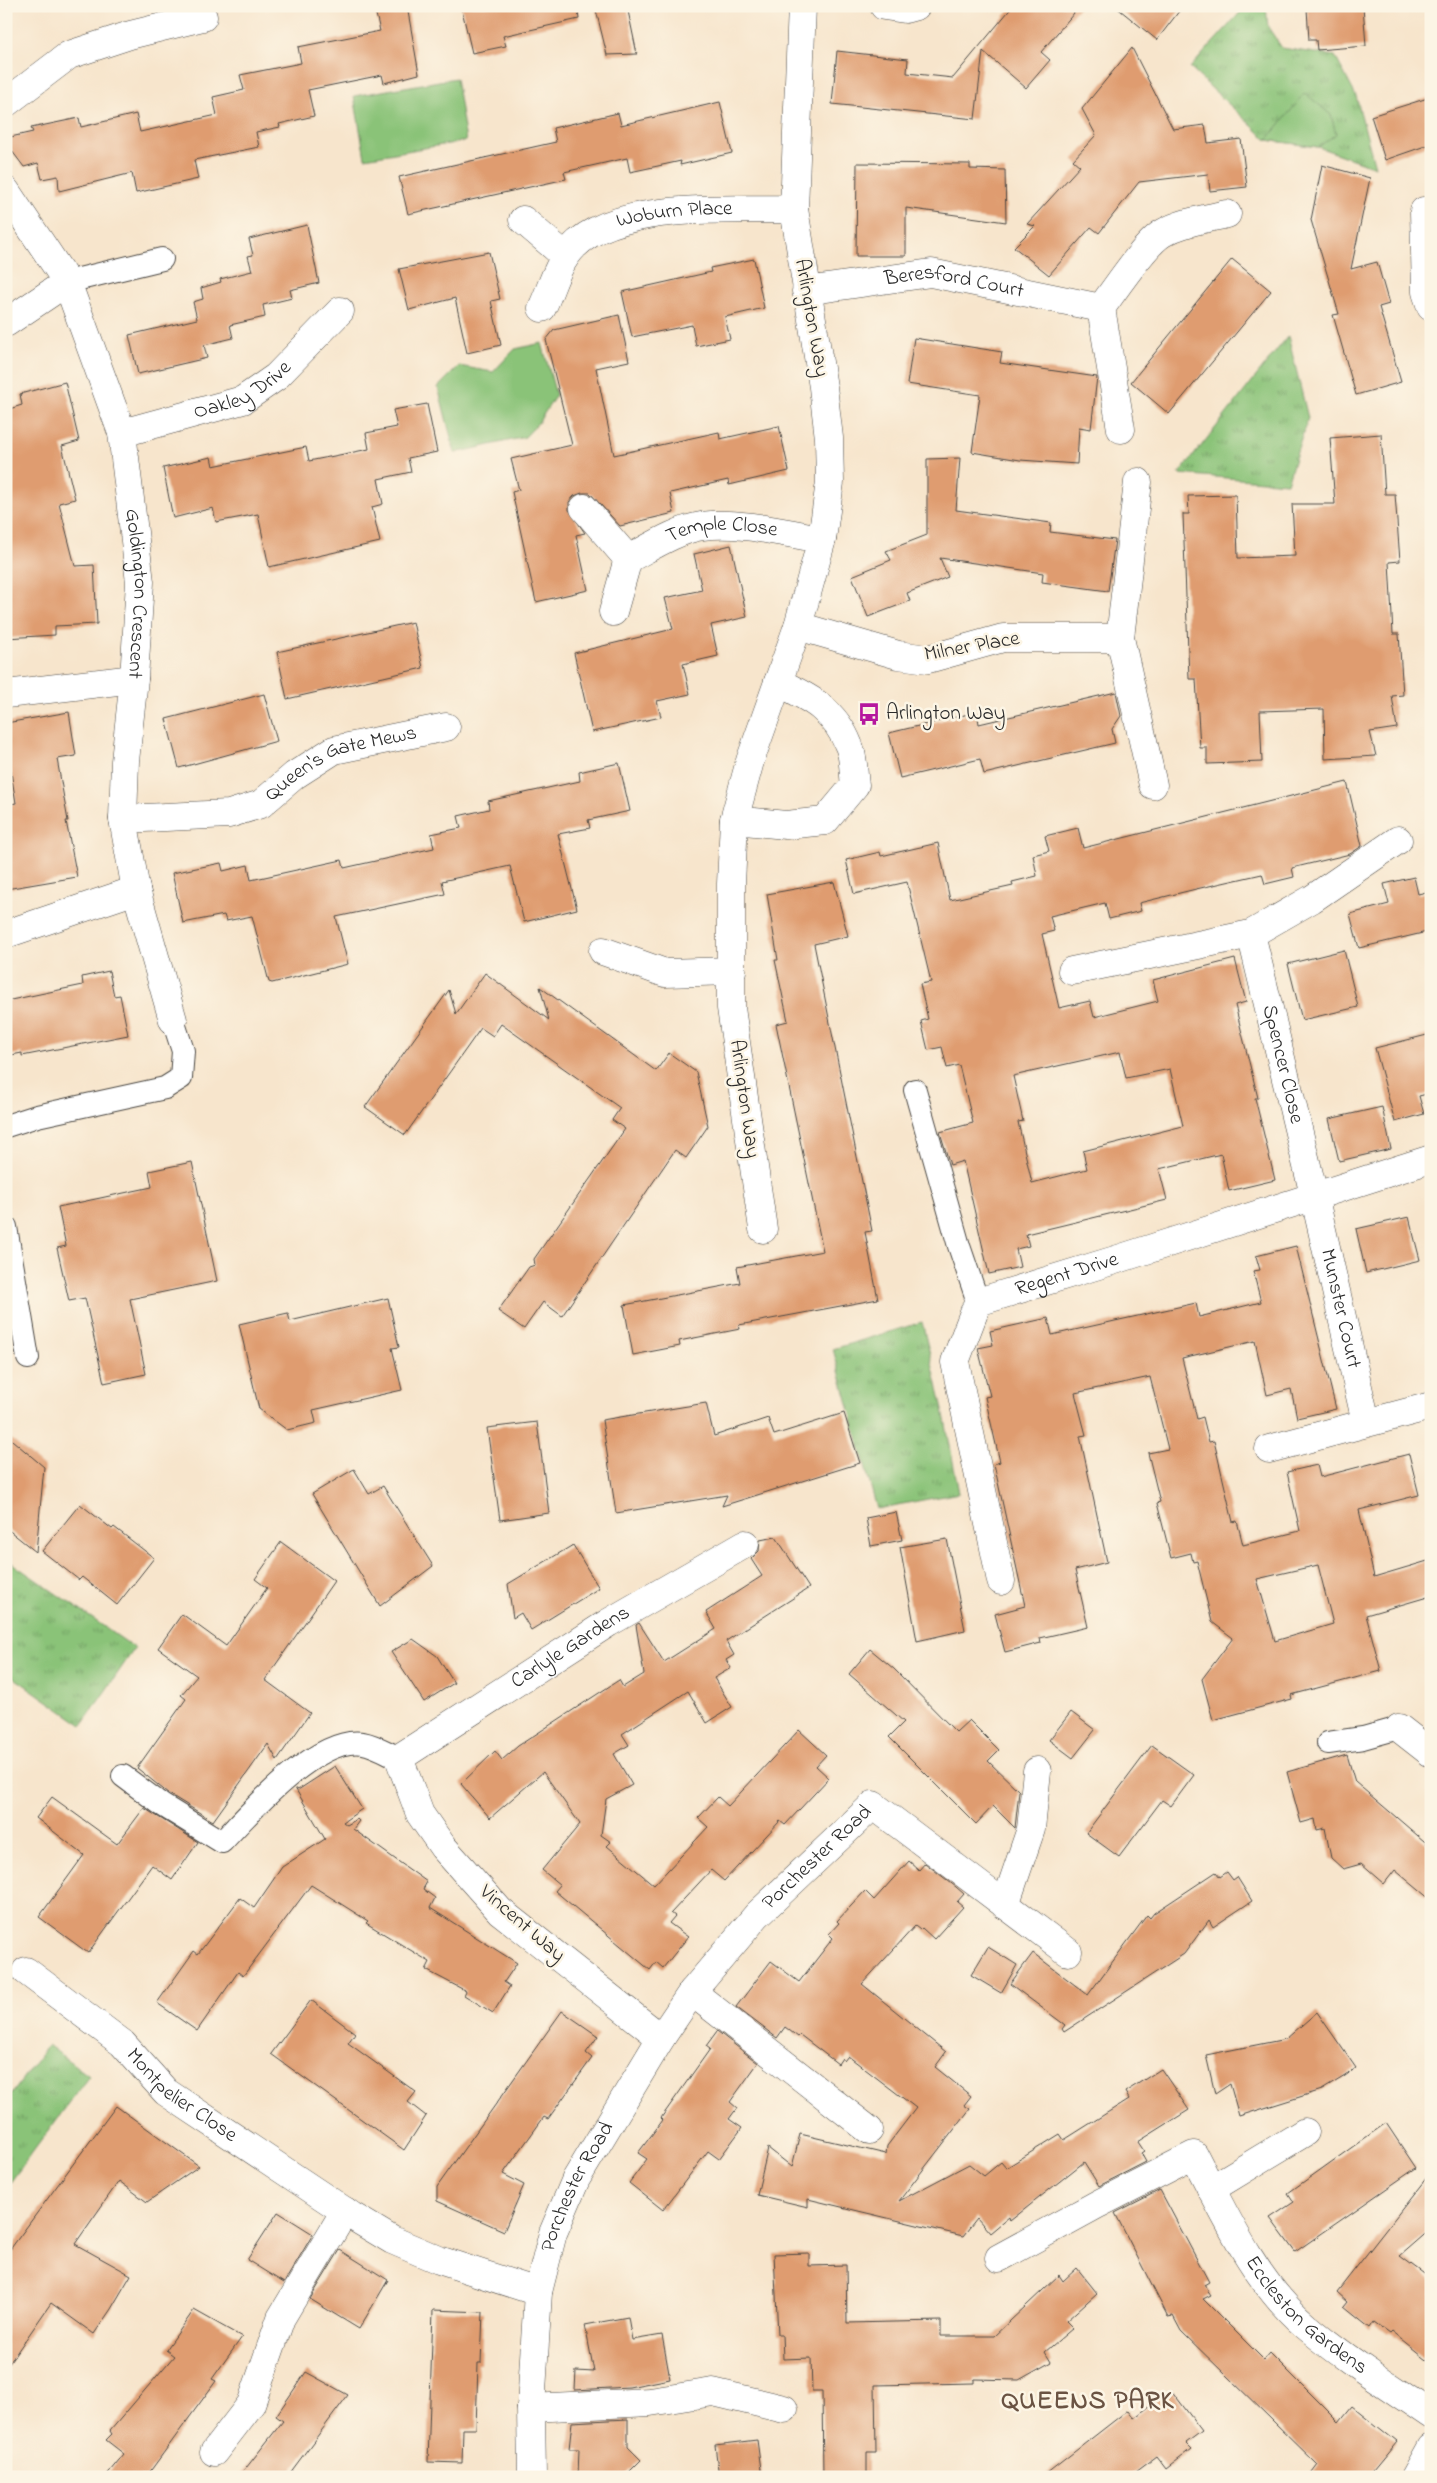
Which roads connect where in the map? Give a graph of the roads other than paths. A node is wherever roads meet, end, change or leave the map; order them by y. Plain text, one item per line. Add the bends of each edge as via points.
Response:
1 (802, 6) edge
2 (884, 6) edge
3 (916, 6) edge
4 (202, 17) dead end
5 (6, 103) edge
6 (6, 191) edge
7 (794, 209) junction
8 (1421, 212) edge
9 (1227, 214) dead end
10 (523, 220) dead end
11 (566, 256) junction
12 (162, 260) dead end
13 (68, 282) junction
14 (806, 291) junction
15 (1431, 307) edge
16 (542, 308) dead end
17 (1101, 308) junction
18 (340, 311) dead end
19 (6, 323) edge
20 (1121, 429) dead end
21 (122, 434) junction
22 (1138, 482) dead end
23 (584, 508) dead end
24 (822, 539) junction
25 (628, 559) junction
26 (613, 612) dead end
27 (798, 626) junction
28 (1120, 638) junction
29 (134, 679) junction
30 (778, 682) junction
31 (6, 694) edge
32 (446, 727) dead end
33 (1153, 785) dead end
34 (123, 819) junction
35 (734, 820) junction
36 (1398, 840) dead end
37 (136, 890) junction
38 (6, 934) edge
39 (1251, 934) junction
40 (603, 951) dead end
41 (732, 971) junction
42 (1072, 971) dead end
43 (173, 1020) joint
44 (915, 1090) dead end
45 (6, 1126) edge
46 (1431, 1159) edge
47 (1314, 1195) junction
48 (6, 1227) edge
49 (763, 1229) dead end
50 (978, 1302) junction
51 (28, 1358) dead end
52 (1431, 1406) edge
53 (1366, 1422) junction
54 (1269, 1449) dead end
55 (745, 1544) dead end
56 (1001, 1581) dead end
57 (1399, 1728) joint
58 (1328, 1744) dead end
59 (1431, 1753) edge
60 (399, 1758) junction
61 (1037, 1771) dead end
62 (123, 1776) dead end
63 (1005, 1905) junction
64 (1068, 1952) dead end
65 (26, 1971) dead end
66 (692, 1992) junction
67 (661, 2038) junction
68 (869, 2130) dead end
69 (1305, 2132) dead end
70 (1211, 2188) junction
71 (345, 2211) junction
72 (999, 2258) dead end
73 (538, 2292) junction
74 (532, 2408) junction
75 (784, 2409) dead end
76 (1431, 2415) edge
77 (1431, 2448) edge
78 (214, 2452) dead end
79 (532, 2477) edge
80 (1415, 2477) edge

1 - 7 street, Arlington Way
2 - 3 street via 905,9
4 - 5 street via 69,55
6 - 13 street, Goldington Crescent
7 - 11 street, Woburn Place via 652,213 602,227 578,243
7 - 14 street, Arlington Way
8 - 15 street via 1426,292
9 - 17 street via 1161,234 1132,265
10 - 11 street
11 - 16 street, Woburn Place
12 - 13 lane
13 - 19 street
13 - 21 street, Goldington Crescent
14 - 17 street, Beresford Court via 931,273
14 - 24 street, Arlington Way via 829,438 830,482
17 - 20 street
18 - 21 street, Oakley Drive via 276,378 243,400
21 - 29 street, Goldington Crescent via 140,582
22 - 28 street
23 - 25 street
24 - 25 street, Temple Close via 732,525 701,526
24 - 27 street, Arlington Way
25 - 26 street
27 - 28 street, Milner Place via 898,655 928,659 1004,638
27 - 30 street, Arlington Way
28 - 33 street
29 - 31 street
29 - 34 street, Goldington Crescent
30 - 35 street, Arlington Way via 750,761
30 - 35 street via 814,700 836,720 850,747 855,784 825,821 786,825
32 - 34 street, Queen's Gate Mews via 334,750 295,775 261,804 237,811
34 - 37 street, Goldington Crescent
35 - 41 street, Arlington Way
36 - 39 street via 1312,899
37 - 38 street
37 - 43 street, Goldington Crescent
39 - 42 street
39 - 47 street, Spencer Close
40 - 41 street via 665,972
41 - 49 street, Arlington Way via 731,1008
43 - 45 lane via 183,1051 181,1078 165,1088 37,1116
44 - 50 lane
46 - 47 street, Regent Drive
47 - 50 street, Regent Drive
47 - 53 street, Munster Court
48 - 51 lane
50 - 56 street via 955,1362
52 - 53 street
53 - 54 street
55 - 60 street, Carlyle Gardens via 608,1623
57 - 58 lane
57 - 59 street
60 - 62 lane via 362,1743 338,1746 277,1785 222,1842
60 - 67 street, Vincent Way via 420,1814 442,1847 500,1911
61 - 63 street via 1031,1830
63 - 64 street, Porchester Road
63 - 66 street, Porchester Road via 873,1805 757,1915
65 - 71 street, Montpelier Close via 122,2042 166,2092
66 - 67 street, Porchester Road
66 - 68 street
67 - 73 street, Porchester Road via 576,2179 554,2234
69 - 70 street
70 - 72 street, Eccleston Gardens via 1194,2155
70 - 76 street, Eccleston Gardens via 1241,2245 1268,2285 1305,2325
71 - 73 street, Montpelier Close via 392,2240 439,2260
71 - 78 street via 281,2318 251,2404
73 - 74 street, Porchester Road
74 - 75 street via 650,2402 713,2392
74 - 79 street, Porchester Road
77 - 80 street

